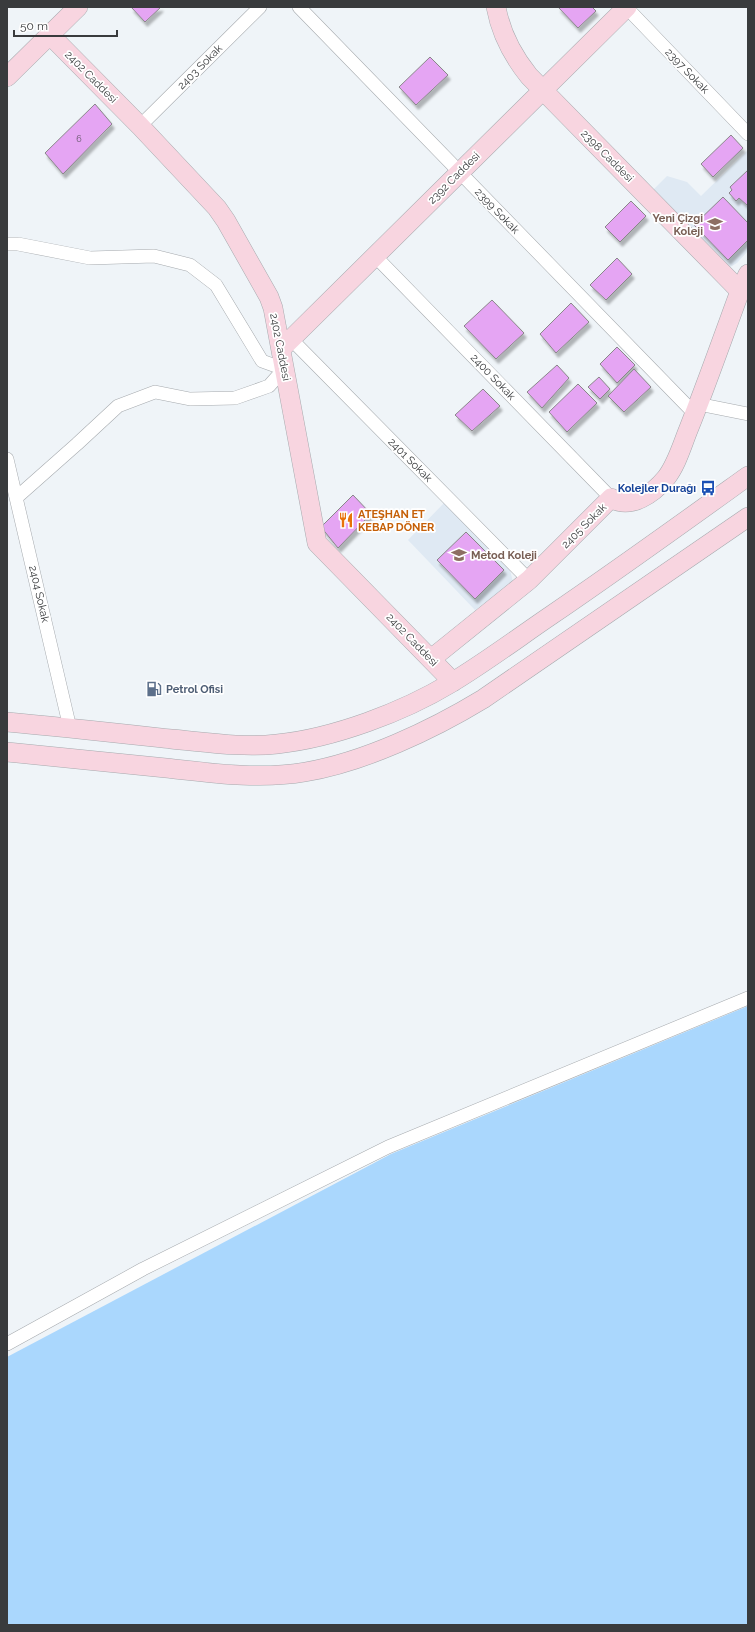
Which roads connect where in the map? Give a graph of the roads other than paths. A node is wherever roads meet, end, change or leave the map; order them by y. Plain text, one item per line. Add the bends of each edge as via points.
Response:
1 (78, 7) edge
2 (260, 7) edge
3 (299, 7) edge
4 (496, 7) edge
5 (626, 7) edge
6 (50, 35) junction
7 (7, 77) edge
8 (542, 91) junction
9 (140, 126) junction
10 (748, 134) edge
11 (460, 172) junction
12 (7, 244) edge
13 (375, 256) junction
14 (744, 283) edge
15 (286, 344) junction
16 (284, 369) junction
17 (697, 409) junction
18 (748, 414) edge
19 (7, 459) edge
20 (748, 476) edge
21 (16, 498) junction
22 (611, 498) junction
23 (748, 517) edge
24 (529, 580) junction
25 (431, 660) junction
26 (453, 682) junction
27 (7, 722) edge
28 (70, 728) junction
29 (7, 752) edge
30 (748, 998) edge
31 (7, 1344) edge

1 - 6 street
2 - 9 street, 2403 Sokak
3 - 11 street, 2399 Sokak
4 - 8 street, 2398 Caddesi via 507,43 517,62
5 - 8 street, 2392 Caddesi
5 - 10 street, 2397 Sokak
6 - 7 street
6 - 9 street, 2402 Caddesi
8 - 11 street, 2392 Caddesi
8 - 14 street, 2398 Caddesi
9 - 15 street, 2402 Caddesi via 226,221 272,303
11 - 13 street, 2392 Caddesi
11 - 17 street, 2399 Sokak
12 - 16 street via 90,258 154,256 190,265 216,285 262,361
13 - 15 street, 2392 Caddesi
13 - 22 street, 2400 Sokak
14 - 17 street, 2405 Sokak
15 - 16 street, 2402 Caddesi
15 - 24 street, 2401 Sokak
16 - 21 street via 269,386 235,398 190,399 155,392 118,406
16 - 25 street, 2402 Caddesi via 317,543
17 - 18 street
17 - 22 street, 2405 Sokak via 673,468 660,485 631,503
19 - 21 street, 2404 Sokak
20 - 26 street
21 - 28 street, 2404 Sokak
22 - 24 street, 2405 Sokak
23 - 29 street via 483,699 431,728 341,764 304,772 265,776 210,773
24 - 25 street, 2405 Sokak
25 - 26 street, 2402 Caddesi
26 - 28 street via 368,722 316,737 275,745 214,743
27 - 28 street
30 - 31 street via 388,1147 143,1269

